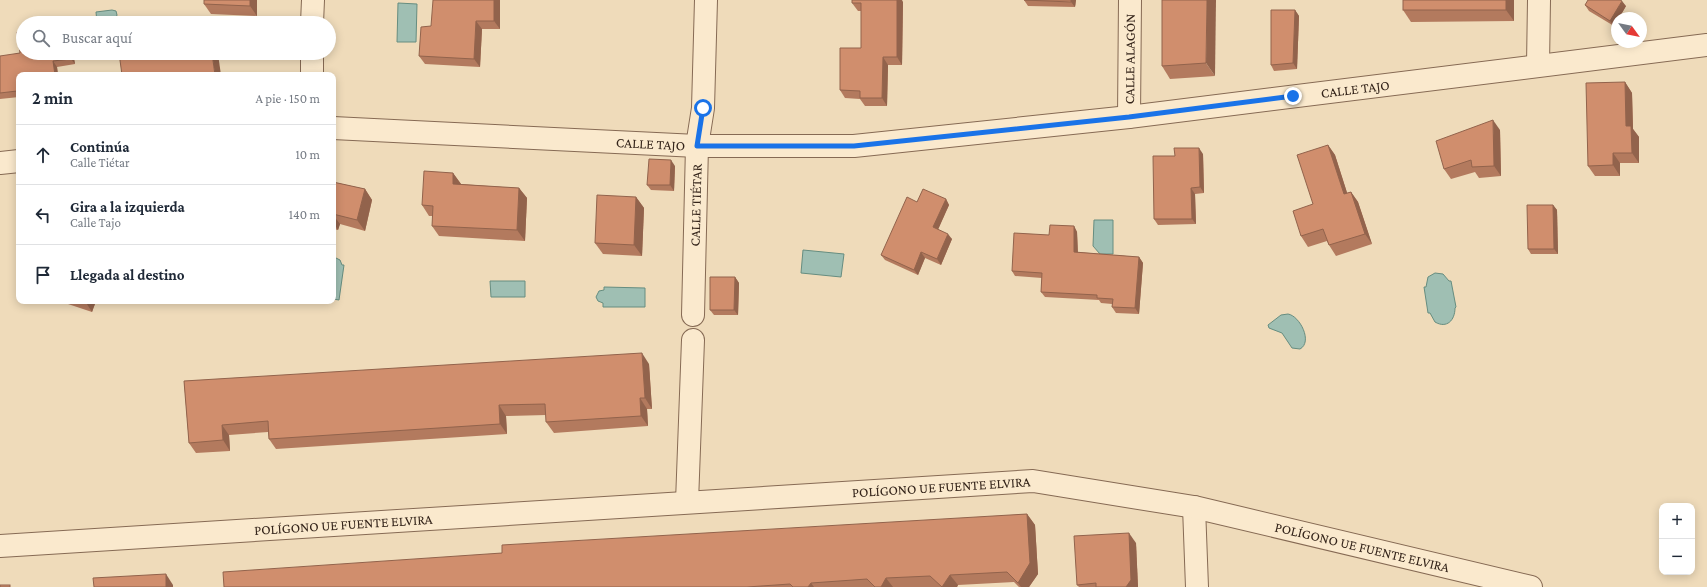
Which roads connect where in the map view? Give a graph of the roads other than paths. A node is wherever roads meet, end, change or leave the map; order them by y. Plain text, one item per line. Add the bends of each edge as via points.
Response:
1 (313, 0) edge
2 (706, 0) edge
3 (1130, 0) edge
4 (1539, 0) edge
5 (312, 16) edge
6 (1707, 44) edge
7 (312, 60) edge
8 (1538, 65) junction
9 (312, 72) edge
10 (1129, 117) junction
11 (336, 128) edge
12 (697, 146) junction
13 (16, 161) edge
14 (0, 164) edge
15 (693, 315) dead end
16 (693, 340) dead end
17 (687, 502) junction
18 (1194, 507) junction
19 (0, 546) edge
20 (1197, 587) edge
21 (1531, 587) edge

1 - 5 street
2 - 12 street, CALLE TIÉTAR via 703,108
3 - 10 street, CALLE ALAGÓN
4 - 8 street
6 - 8 street, CALLE TAJO
7 - 9 street
8 - 10 street, CALLE TAJO
10 - 12 street, CALLE TAJO via 854,146
11 - 12 street, CALLE TAJO
12 - 15 street, CALLE TIÉTAR
13 - 14 street
16 - 17 street
17 - 18 street, POLÍGONO UE FUENTE ELVIRA via 1033,481
17 - 19 street, POLÍGONO UE FUENTE ELVIRA
18 - 20 street
18 - 21 street, POLÍGONO UE FUENTE ELVIRA

